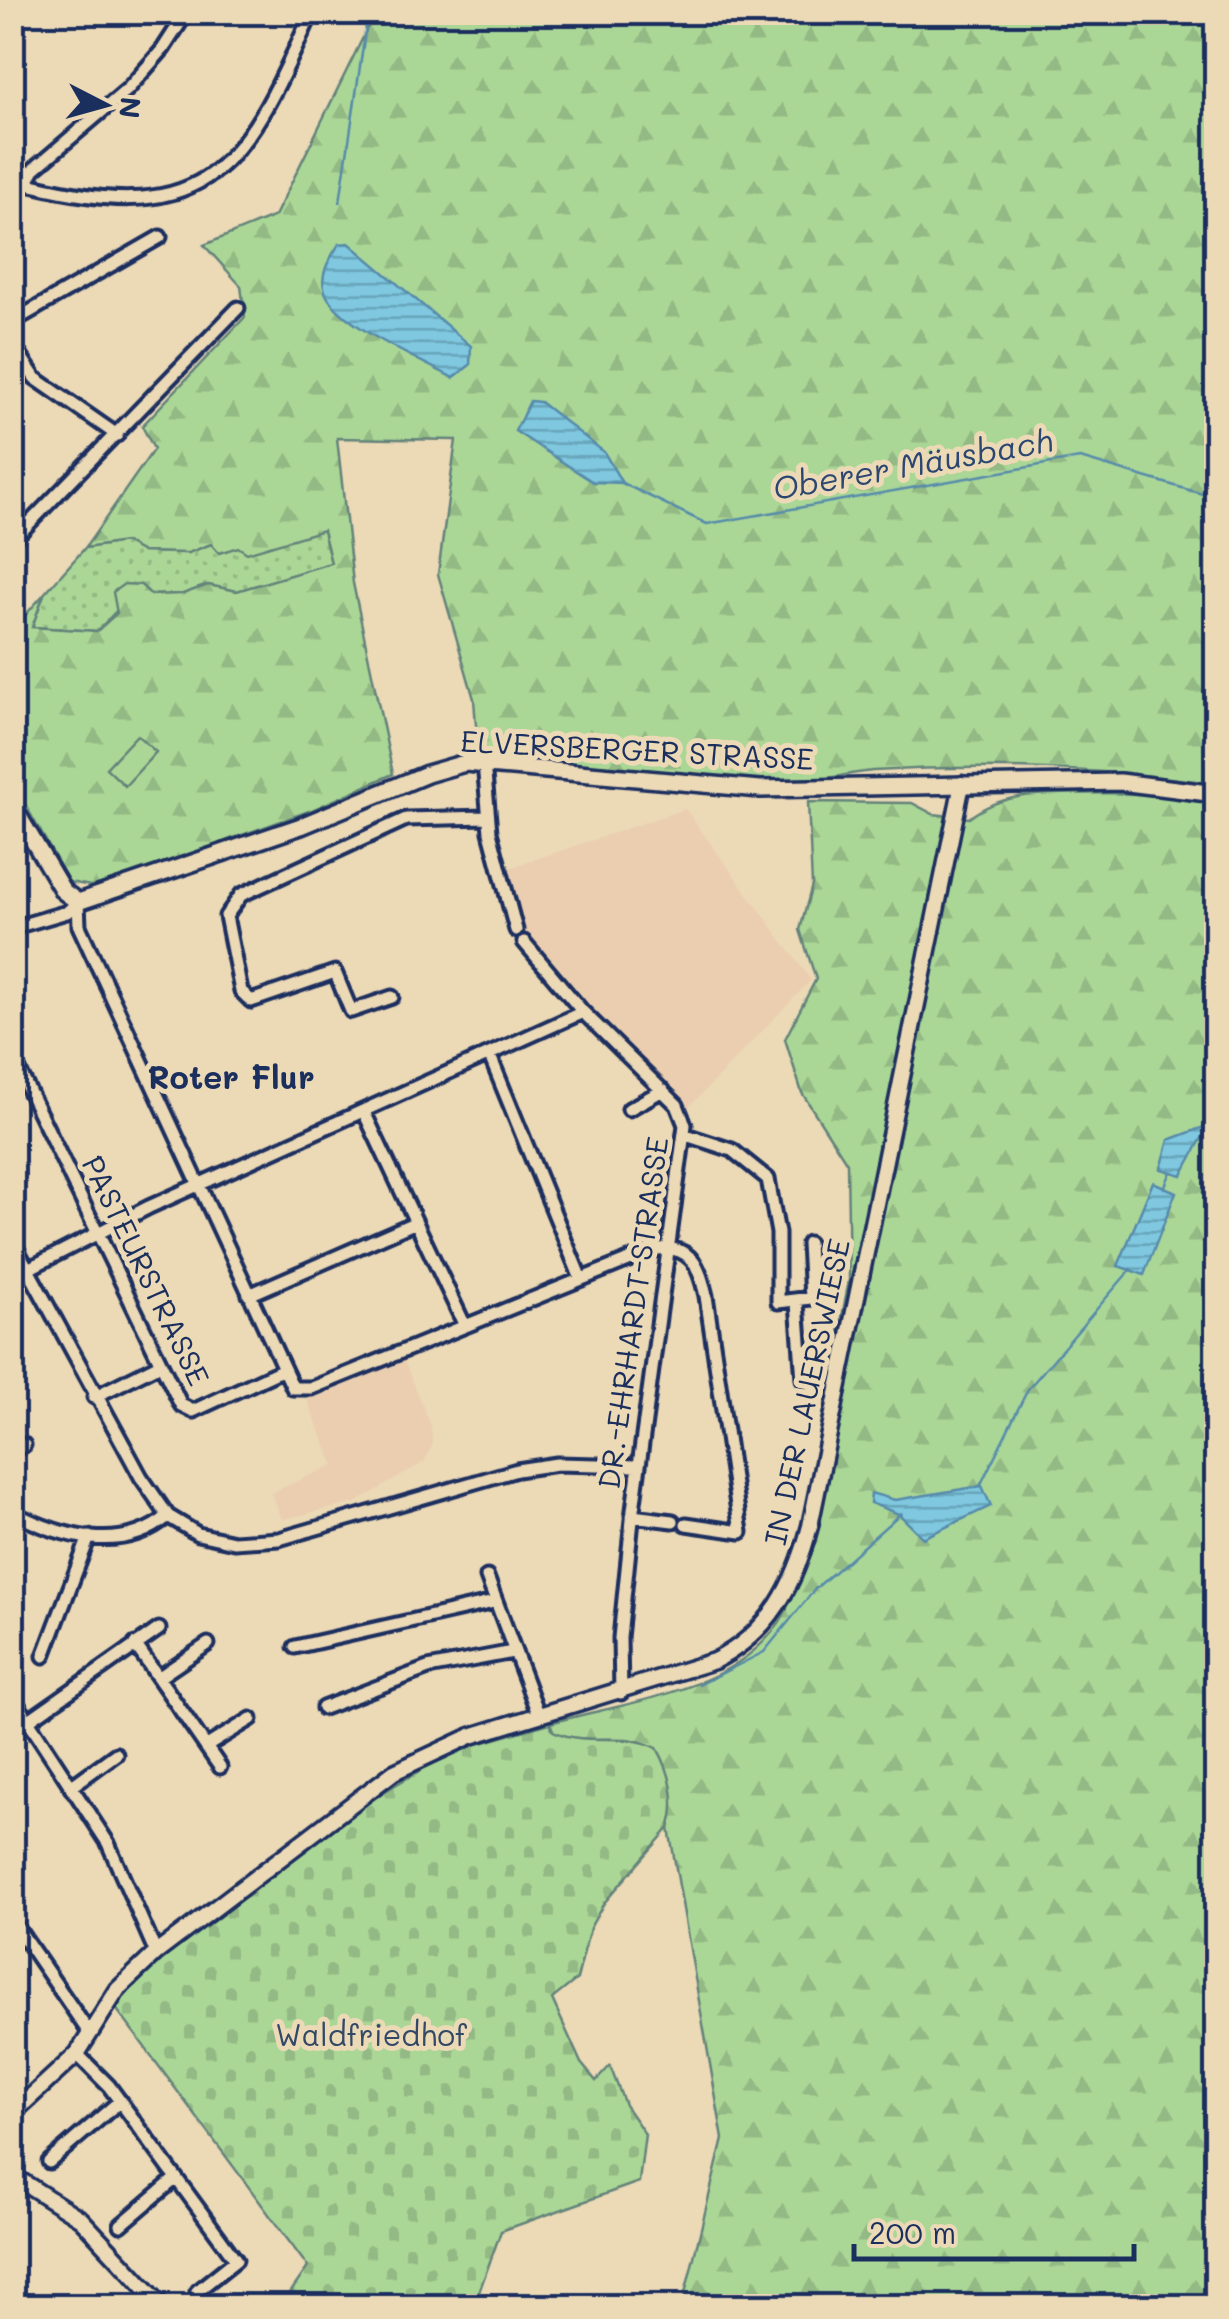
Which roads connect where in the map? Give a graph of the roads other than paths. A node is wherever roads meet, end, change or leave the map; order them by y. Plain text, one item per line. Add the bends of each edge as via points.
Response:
1 (187, 12) edge
2 (312, 12) edge
3 (19, 182) edge
4 (160, 237) dead end
5 (238, 308) dead end
6 (12, 322) edge
7 (12, 343) edge
8 (117, 435) junction
9 (12, 540) edge
10 (484, 763) junction
11 (962, 784) junction
12 (1216, 794) edge
13 (12, 805) edge
14 (488, 817) junction
15 (78, 902) junction
16 (12, 928) edge
17 (516, 930) dead end
18 (524, 942) dead end
19 (392, 998) dead end
20 (583, 1012) junction
21 (12, 1056) edge
22 (490, 1056) junction
23 (663, 1090) junction
24 (629, 1109) dead end
25 (364, 1112) junction
26 (686, 1135) junction
27 (197, 1186) junction
28 (414, 1223) junction
29 (98, 1232) junction
30 (12, 1240) edge
31 (808, 1244) dead end
32 (669, 1248) junction
33 (28, 1270) junction
34 (580, 1280) junction
35 (249, 1295) junction
36 (796, 1303) junction
37 (464, 1326) junction
38 (160, 1364) junction
39 (284, 1369) junction
40 (802, 1380) dead end
41 (94, 1397) junction
42 (638, 1466) junction
43 (168, 1516) junction
44 (632, 1516) junction
45 (14, 1518) edge
46 (89, 1537) junction
47 (487, 1577) dead end
48 (494, 1602) junction
49 (158, 1629) dead end
50 (135, 1644) junction
51 (208, 1644) dead end
52 (294, 1647) dead end
53 (513, 1652) junction
54 (44, 1656) dead end
55 (161, 1676) junction
56 (621, 1693) junction
57 (12, 1696) edge
58 (323, 1708) dead end
59 (539, 1716) junction
60 (29, 1719) junction
61 (251, 1719) dead end
62 (12, 1732) edge
63 (206, 1746) junction
64 (116, 1754) dead end
65 (220, 1767) dead end
66 (72, 1786) junction
67 (12, 1920) edge
68 (156, 1953) junction
69 (90, 2034) junction
70 (77, 2054) junction
71 (120, 2101) junction
72 (12, 2114) edge
73 (49, 2162) dead end
74 (12, 2175) edge
75 (176, 2178) junction
76 (121, 2225) dead end
77 (197, 2291) dead end
78 (12, 2295) edge
79 (23, 2306) edge
80 (162, 2306) edge

1 - 3 street via 144,71
2 - 3 street via 264,118 206,179 126,200
4 - 6 street
5 - 8 street
7 - 8 street via 35,378
8 - 9 street
10 - 11 main road, ELVERSBERGER STRASSE via 725,788
10 - 14 street
10 - 15 main road, ELVERSBERGER STRASSE via 427,774 301,826
11 - 12 main road, ELVERSBERGER STRASSE via 1120,782
11 - 56 street, IN DER LAUERSWIESE via 803,1554 787,1593 748,1641 714,1661
13 - 15 main road via 62,891
14 - 17 street
14 - 19 street via 406,819 241,895 226,916 241,991 251,1001 335,972 352,1012
15 - 16 street via 67,912
15 - 27 street via 79,926
18 - 20 street, DR.-EHRHARDT-STRASSE
20 - 22 street
20 - 23 street, DR.-EHRHARDT-STRASSE
21 - 29 street, PASTEURSTRASSE
22 - 25 street
22 - 34 street
23 - 24 street
23 - 26 street, DR.-EHRHARDT-STRASSE via 683,1116
25 - 27 street
25 - 28 street
26 - 32 street, DR.-EHRHARDT-STRASSE
26 - 36 street via 732,1150 768,1178 778,1232 778,1302
27 - 29 street
27 - 35 street
28 - 35 street
28 - 37 street
29 - 33 street
29 - 38 street, PASTEURSTRASSE
30 - 33 street
31 - 36 street via 811,1298
32 - 34 street
32 - 42 street, DR.-EHRHARDT-STRASSE
32 - 44 street via 689,1254 702,1278 740,1532
33 - 41 street
34 - 37 street
35 - 39 street
36 - 40 street
37 - 39 street via 298,1390
38 - 39 street, PASTEURSTRASSE via 181,1405 193,1411
38 - 41 street
41 - 43 street
42 - 43 street via 517,1470 264,1541 216,1539
42 - 44 street, DR.-EHRHARDT-STRASSE
43 - 46 street via 138,1537
44 - 56 street, DR.-EHRHARDT-STRASSE
45 - 46 street
46 - 54 street
47 - 48 street
48 - 52 street
48 - 53 street
49 - 50 street
50 - 55 street
50 - 60 street
51 - 55 street
53 - 58 street via 428,1668
53 - 59 street
55 - 63 street
56 - 59 street, IN DER LAUERSWIESE
57 - 60 street
59 - 68 street, IN DER LAUERSWIESE via 441,1747 394,1772
60 - 62 street
60 - 66 street
61 - 63 street
63 - 65 street
64 - 66 street
66 - 68 street via 108,1843
67 - 69 street
68 - 69 street, IN DER LAUERSWIESE via 118,1988
69 - 70 street, IN DER LAUERSWIESE
70 - 71 street
70 - 72 street, IN DER LAUERSWIESE
71 - 73 street
71 - 75 street
74 - 80 street via 81,2219
75 - 76 street
75 - 77 street via 236,2260
78 - 79 street

